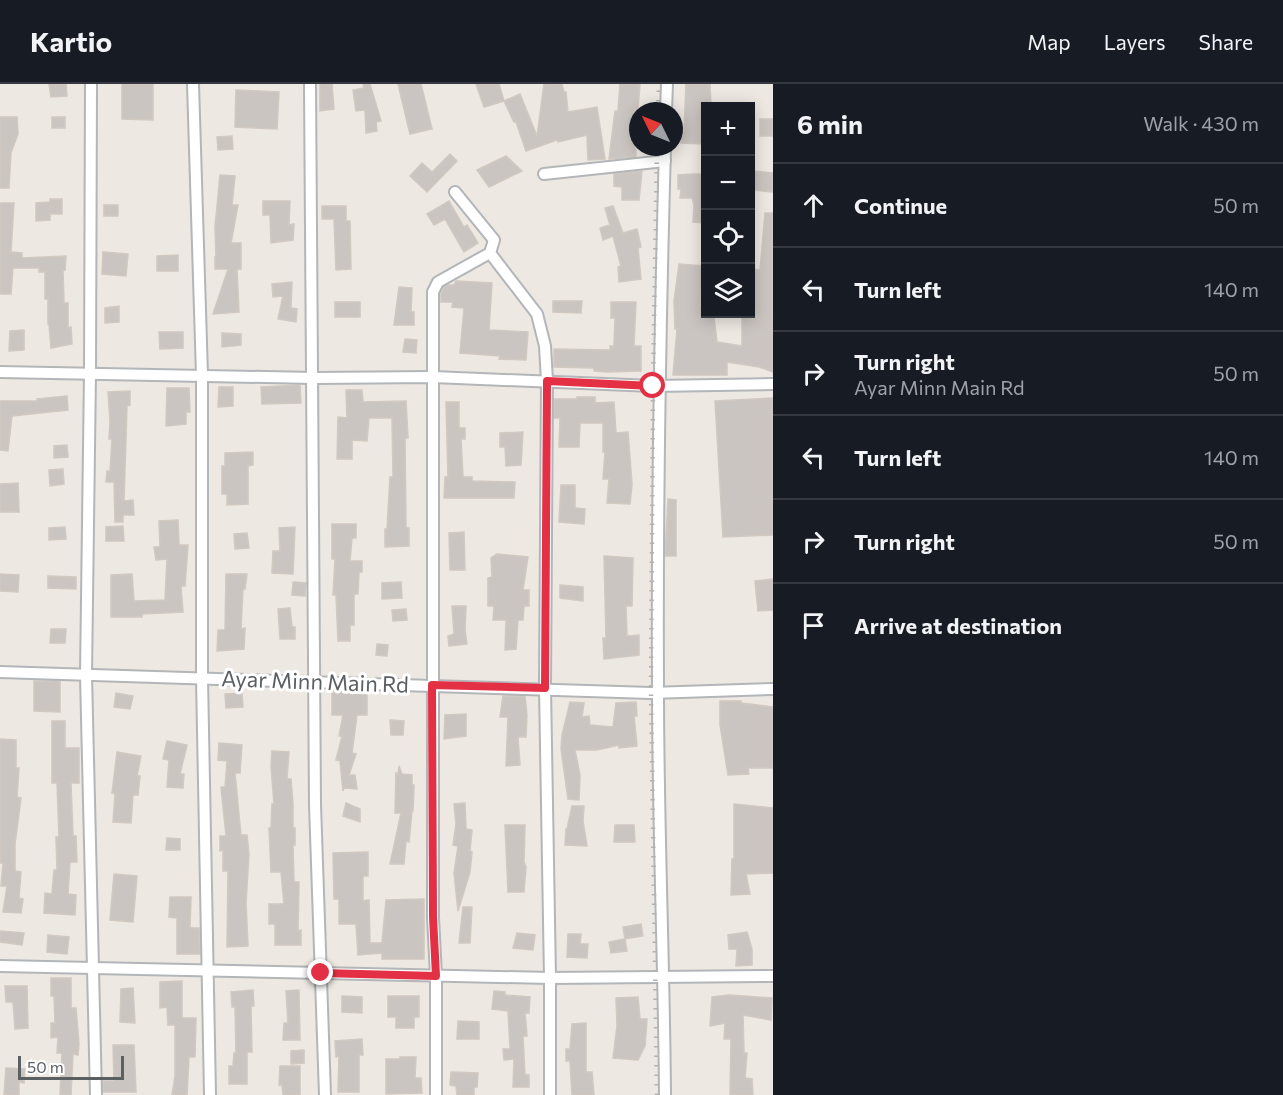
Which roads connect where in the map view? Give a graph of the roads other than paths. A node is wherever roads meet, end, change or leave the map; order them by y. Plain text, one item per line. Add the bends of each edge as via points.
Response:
1 (91, 84) edge
2 (192, 84) edge
3 (310, 84) edge
4 (667, 84) edge
5 (666, 102) edge
6 (665, 156) edge
7 (665, 161) junction
8 (544, 174) dead end
9 (455, 192) dead end
10 (490, 253) junction
11 (0, 372) edge
12 (90, 373) junction
13 (202, 375) junction
14 (433, 377) junction
15 (314, 378) junction
16 (547, 381) junction
17 (773, 384) edge
18 (660, 385) junction
19 (0, 672) edge
20 (86, 675) junction
21 (202, 678) junction
22 (315, 681) junction
23 (432, 685) junction
24 (545, 688) junction
25 (773, 689) edge
26 (658, 692) junction
27 (0, 966) edge
28 (94, 968) junction
29 (209, 971) junction
30 (321, 973) junction
31 (436, 976) junction
32 (773, 976) edge
33 (550, 978) junction
34 (664, 978) junction
35 (96, 1095) edge
36 (210, 1095) edge
37 (324, 1095) edge
38 (436, 1095) edge
39 (550, 1095) edge
40 (665, 1095) edge

1 - 12 street
2 - 13 street
3 - 15 street
4 - 5 street
6 - 7 street
7 - 8 street
7 - 18 street
9 - 10 street via 494,240
10 - 14 street via 438,282 433,292
10 - 16 street via 537,314 545,346
11 - 12 street
12 - 13 street
12 - 20 street
13 - 15 street
13 - 21 street
14 - 15 street
14 - 16 street
14 - 23 street
15 - 22 street
16 - 18 street
16 - 24 street
17 - 18 street
18 - 26 street
19 - 20 street, Ayar Minn Main Rd
20 - 21 street, Ayar Minn Main Rd
20 - 28 street
21 - 22 street, Ayar Minn Main Rd
21 - 29 street
22 - 23 street, Ayar Minn Main Rd
22 - 30 street
23 - 24 street, Ayar Minn Main Rd
23 - 31 street
24 - 26 street, Ayar Minn Main Rd
24 - 33 street
25 - 26 street, Ayar Minn Main Rd
26 - 34 street
27 - 28 street
28 - 29 street
28 - 35 street
29 - 30 street
29 - 36 street
30 - 31 street
30 - 37 street
31 - 33 street
31 - 38 street
32 - 34 street
33 - 34 street
33 - 39 street
34 - 40 street

